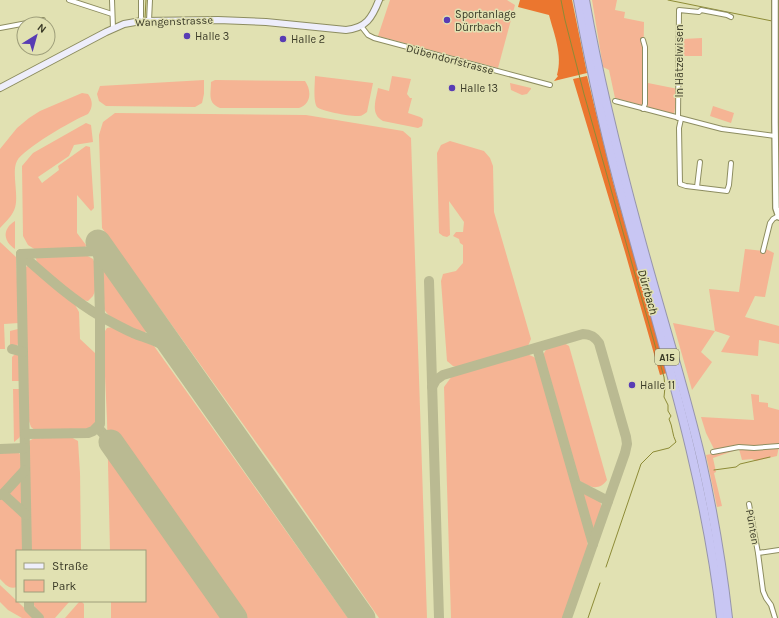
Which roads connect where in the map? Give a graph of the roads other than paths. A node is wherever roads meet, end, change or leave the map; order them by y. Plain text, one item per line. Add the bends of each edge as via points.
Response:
1 (69, 0) edge
2 (112, 0) edge
3 (141, 0) edge
4 (150, 0) edge
5 (379, 0) edge
6 (578, 0) edge
7 (585, 0) edge
8 (775, 0) edge
9 (112, 14) junction
10 (731, 17) dead end
11 (141, 21) junction
12 (149, 21) junction
13 (16, 25) edge
14 (361, 26) junction
15 (0, 28) edge
16 (113, 28) junction
17 (643, 40) dead end
18 (550, 84) dead end
19 (0, 88) edge
20 (614, 101) dead end
21 (643, 109) junction
22 (680, 118) junction
23 (777, 136) edge
24 (700, 162) dead end
25 (731, 163) dead end
26 (697, 187) junction
27 (779, 217) edge
28 (763, 251) dead end
29 (779, 446) edge
30 (713, 452) dead end
31 (749, 504) dead end
32 (779, 550) edge
33 (758, 553) junction
34 (721, 618) edge
35 (728, 618) edge
36 (775, 618) edge

1 - 9 street
2 - 9 street
3 - 11 street
4 - 12 street
5 - 14 main road via 371,16
6 - 34 highway, A15 via 616,175 693,454 710,535
7 - 35 highway, A15 via 620,161 701,458 717,537
8 - 23 street
9 - 16 street
10 - 22 street, In Hätzelwisen via 701,10 679,10
11 - 12 main road, Wangenstrasse
11 - 16 main road, Wangenstrasse
12 - 14 main road, Wangenstrasse via 241,20 346,30
13 - 15 street
14 - 18 street, Dübendorfstrasse via 374,38
16 - 19 main road, Wangenstrasse
17 - 21 street
20 - 21 street
21 - 22 street
22 - 23 street via 727,130
22 - 26 street via 680,184
23 - 27 street via 776,208
24 - 26 street
25 - 26 street via 727,191
27 - 28 street via 770,223
29 - 30 street via 739,447
31 - 33 street, Pünten
32 - 33 street, Pünten
33 - 36 street via 763,591 771,604

